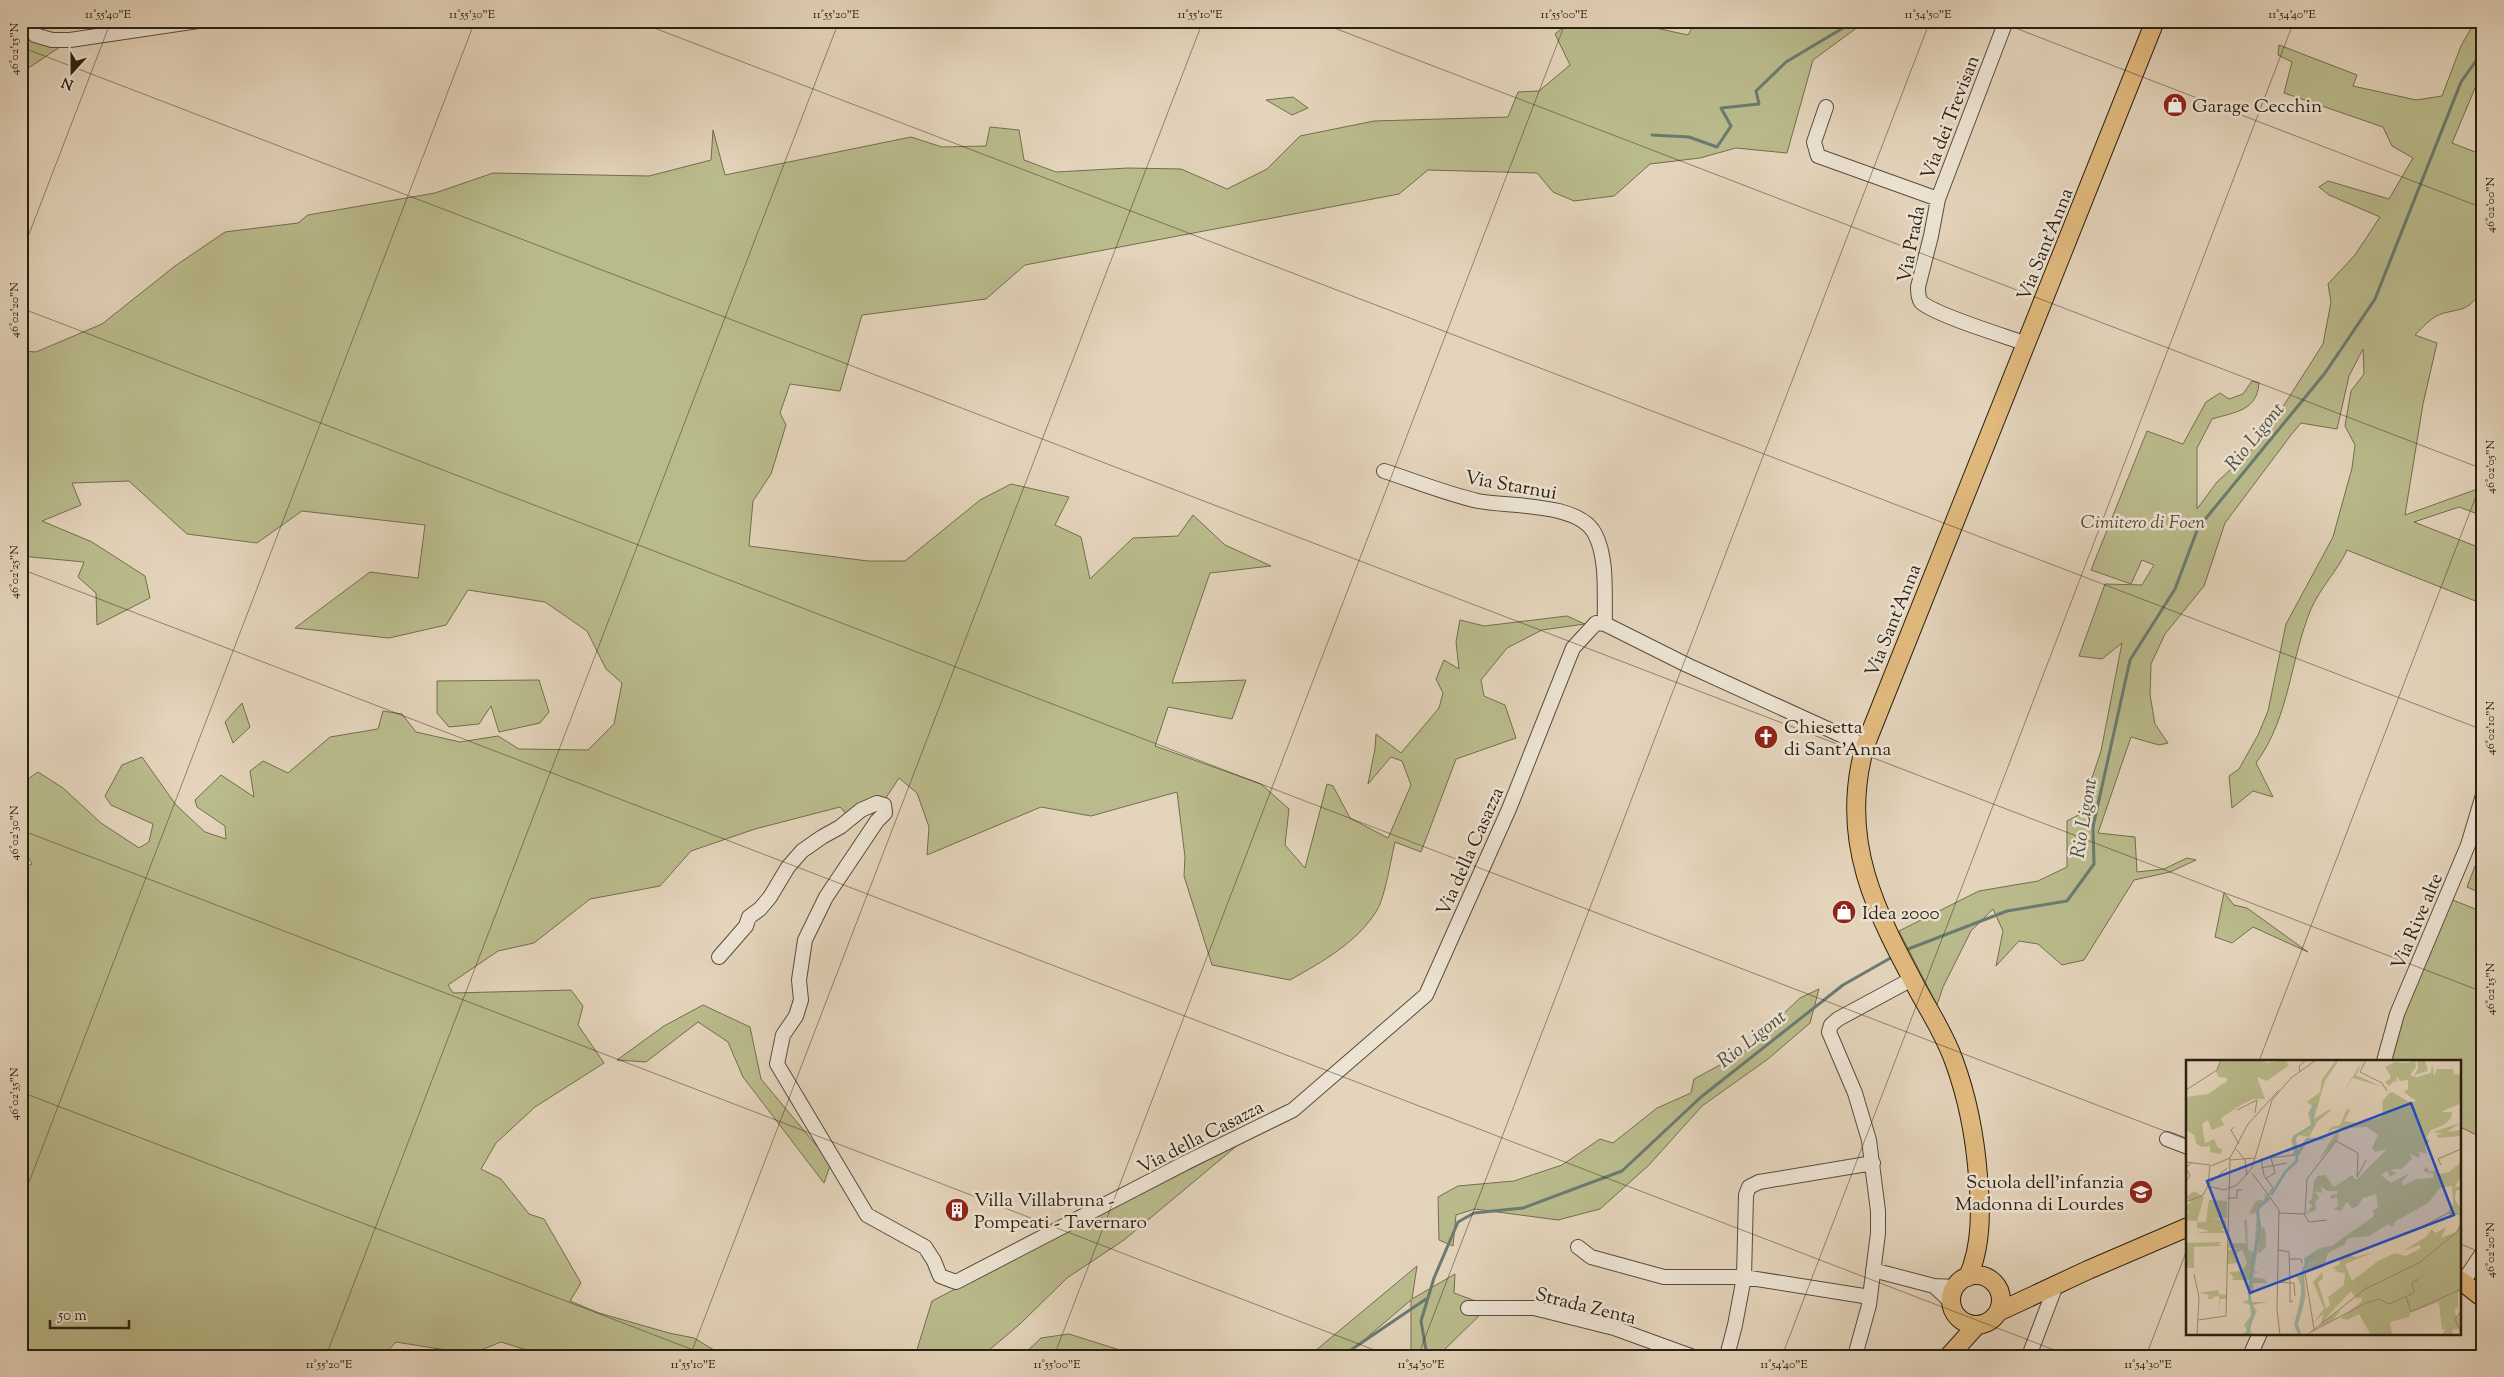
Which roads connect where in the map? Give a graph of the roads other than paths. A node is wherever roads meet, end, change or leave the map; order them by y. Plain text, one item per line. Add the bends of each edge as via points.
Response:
1 (35, 21) edge
2 (198, 21) edge
3 (2006, 21) edge
4 (2155, 21) edge
5 (1826, 107) dead end
6 (1938, 199) junction
7 (2027, 344) junction
8 (1384, 471) dead end
9 (1605, 624) junction
10 (1865, 746) junction
11 (2483, 795) edge
12 (719, 957) dead end
13 (1912, 979) junction
14 (2384, 1060) edge
15 (2167, 1139) dead end
16 (2186, 1146) edge
17 (1873, 1163) junction
18 (2186, 1228) edge
19 (1978, 1246) junction
20 (1578, 1247) dead end
21 (2483, 1252) edge
22 (1873, 1270) junction
23 (1744, 1277) junction
24 (2462, 1281) edge
25 (1993, 1285) junction
26 (1958, 1288) junction
27 (2050, 1288) junction
28 (1870, 1297) junction
29 (2483, 1298) edge
30 (2021, 1302) junction
31 (1468, 1308) dead end
32 (1998, 1312) junction
33 (2041, 1320) junction
34 (1969, 1323) junction
35 (2260, 1334) edge
36 (1952, 1352) edge
37 (1691, 1356) edge
38 (1727, 1356) edge
39 (1855, 1356) edge
40 (2029, 1356) edge
41 (2250, 1356) edge

1 - 2 street via 35,35 52,40
3 - 6 street, Via dei Trevisan
4 - 7 main road, Via Sant'Anna
5 - 6 street, Via Prada via 1814,142 1818,156
6 - 7 street, Via Prada via 1918,287 1920,301 1934,310
7 - 10 main road, Via Sant'Anna
8 - 9 street, Via Starnui via 1478,501 1550,508 1581,519 1595,532 1602,554
9 - 10 street
9 - 12 street, Via della Casazza via 1596,624 1573,648 1509,809 1426,996 1293,1110 956,1282 940,1276 924,1248 867,1215 777,1064 783,1034 796,1016 801,1000 799,980 805,940 826,897 877,821 886,813 884,805 877,803 861,810 802,851 765,903 749,917 746,926
10 - 13 main road, Via Sant'Anna via 1855,798 1863,868
11 - 14 street, Via Rive alte via 2468,845 2397,1014
13 - 17 street via 1834,1022 1829,1032 1855,1093
13 - 19 main road, Via Sant'Anna via 1954,1060 1970,1114 1980,1192
15 - 16 street
17 - 22 street via 1878,1233
17 - 23 street via 1759,1182 1750,1187 1746,1195
18 - 27 main road
19 - 25 main road, Via Sant'Anna
19 - 26 main road, Via Sant'Anna
20 - 23 street via 1591,1257 1664,1277
21 - 24 street
22 - 26 street via 1934,1286
22 - 28 street
23 - 28 street
23 - 38 street
24 - 29 main road
25 - 26 main road via 1981,1276
25 - 27 main road via 2025,1294
25 - 32 main road via 2000,1306
26 - 34 main road via 1954,1312
27 - 30 main road
27 - 33 street
28 - 39 street
30 - 32 main road
30 - 33 street via 2033,1307
31 - 37 street, Strada Zenta via 1534,1308 1614,1328
32 - 34 main road via 1992,1319
33 - 40 street
34 - 36 main road
35 - 41 street

